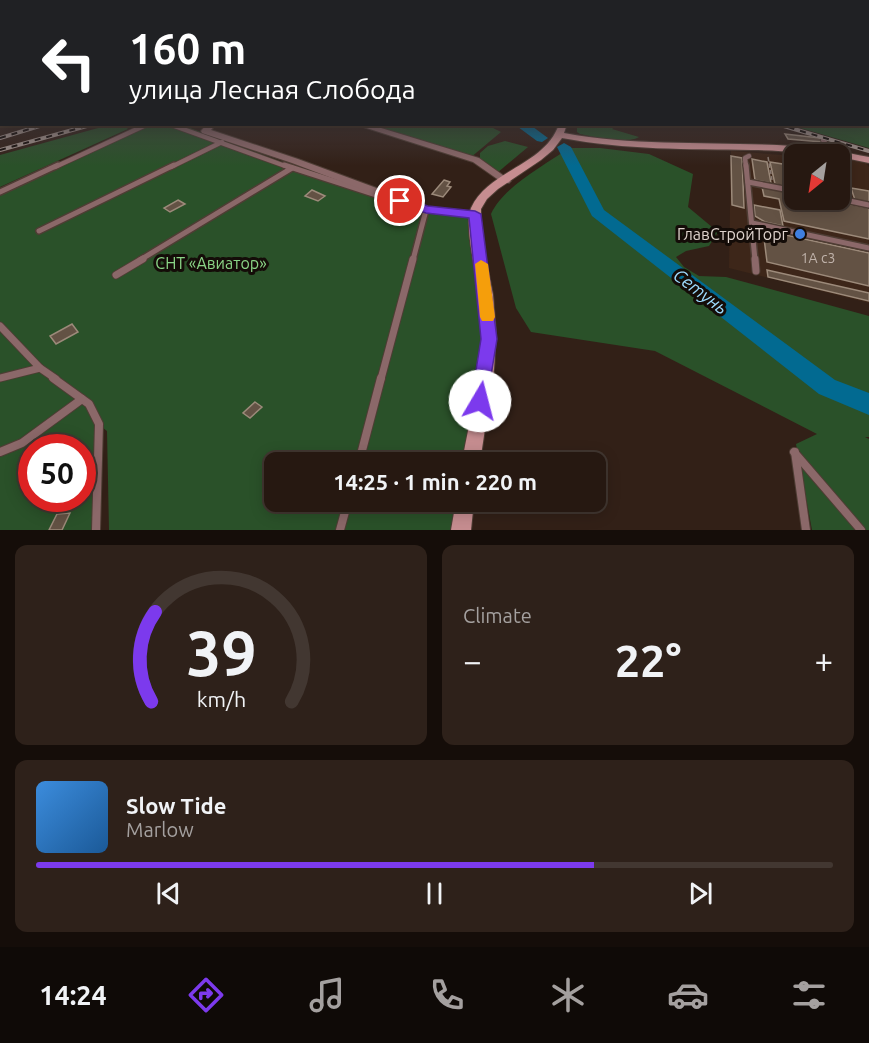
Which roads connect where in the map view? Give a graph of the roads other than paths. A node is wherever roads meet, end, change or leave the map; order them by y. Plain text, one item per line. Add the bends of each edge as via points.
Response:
1 (144, 126) edge
2 (175, 126) edge
3 (210, 126) edge
4 (364, 126) edge
5 (561, 130) edge
6 (823, 140) dead end
7 (222, 142) junction
8 (826, 144) edge
9 (784, 151) edge
10 (749, 156) dead end
11 (850, 156) edge
12 (869, 160) edge
13 (292, 168) junction
14 (506, 181) junction
15 (748, 182) junction
16 (784, 189) edge
17 (0, 192) edge
18 (850, 202) edge
19 (869, 205) edge
20 (426, 210) junction
21 (475, 214) junction
22 (752, 224) junction
23 (39, 231) dead end
24 (869, 248) edge
25 (756, 271) dead end
26 (116, 275) dead end
27 (0, 326) edge
28 (40, 368) junction
29 (0, 378) edge
30 (82, 399) junction
31 (0, 452) edge
32 (362, 452) edge
33 (472, 452) edge
34 (345, 512) edge
35 (463, 512) edge
36 (96, 530) edge
37 (340, 530) edge
38 (461, 530) edge
39 (806, 530) edge
40 (861, 530) edge

1 - 17 lane
2 - 7 lane
3 - 20 street via 206,130
4 - 14 street via 476,160
5 - 9 main road via 602,142
5 - 14 main road via 548,149
6 - 8 lane
7 - 13 lane
7 - 23 lane
10 - 15 lane via 745,158
11 - 12 main road
13 - 20 lane
13 - 26 lane
14 - 21 main road via 487,195
15 - 16 lane
15 - 22 lane
18 - 19 lane
20 - 21 street
20 - 32 lane
21 - 33 main road via 489,339
22 - 24 lane
22 - 25 lane
27 - 28 lane
28 - 29 lane
28 - 30 lane
30 - 31 lane via 22,443
30 - 36 lane via 99,424
34 - 37 lane
35 - 38 main road
39 - 40 lane via 795,452

